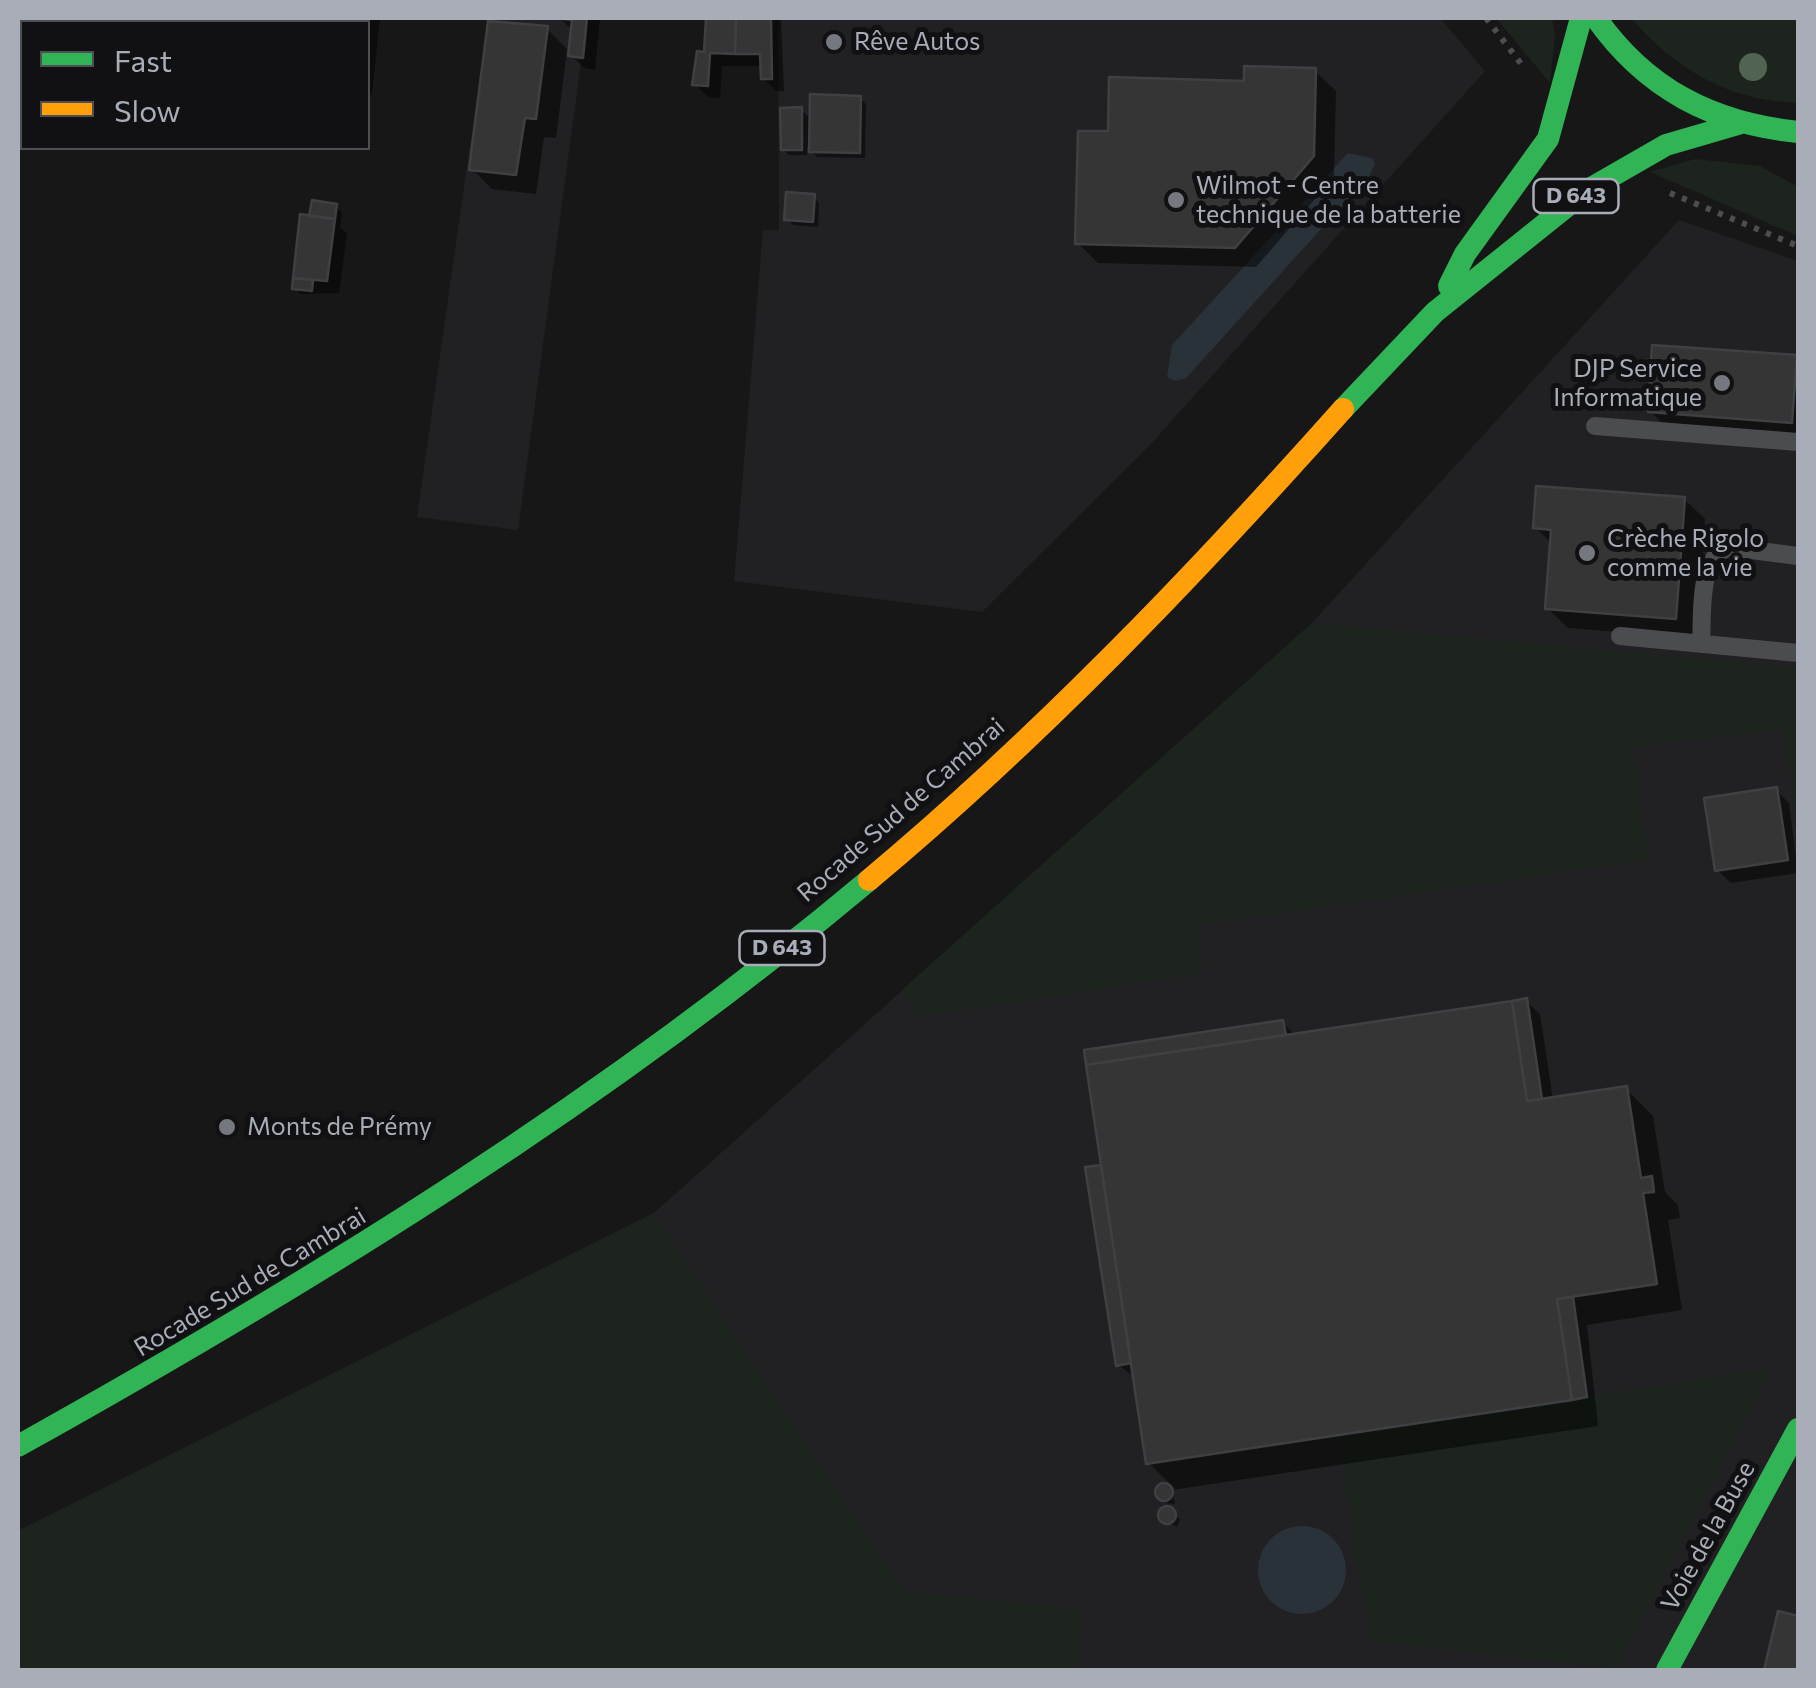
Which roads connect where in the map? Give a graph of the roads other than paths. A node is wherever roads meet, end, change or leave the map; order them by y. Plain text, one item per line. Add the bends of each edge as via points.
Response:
1 (1582, 18) edge
2 (1596, 18) edge
3 (1738, 124) junction
4 (1798, 132) edge
5 (1436, 310) junction
6 (1595, 426) dead end
7 (1798, 442) edge
8 (1798, 556) edge
9 (1620, 636) dead end
10 (1701, 644) junction
11 (1798, 653) edge
12 (1798, 1428) edge
13 (18, 1446) edge
14 (1667, 1670) edge

1 - 5 main road, Rocade Sud de Cambrai / D 643 via 1548,139 1465,254
2 - 3 main road via 1664,91
3 - 4 main road
3 - 5 main road, Rocade Sud de Cambrai / D 643 via 1680,136 1602,177
5 - 13 main road, Rocade Sud de Cambrai / D 643 via 1080,690 853,893 630,1066 420,1212 208,1342
6 - 7 lane
8 - 10 lane via 1728,546 1718,552 1706,571
9 - 10 lane
10 - 11 lane
12 - 14 main road, Voie de la Buse

